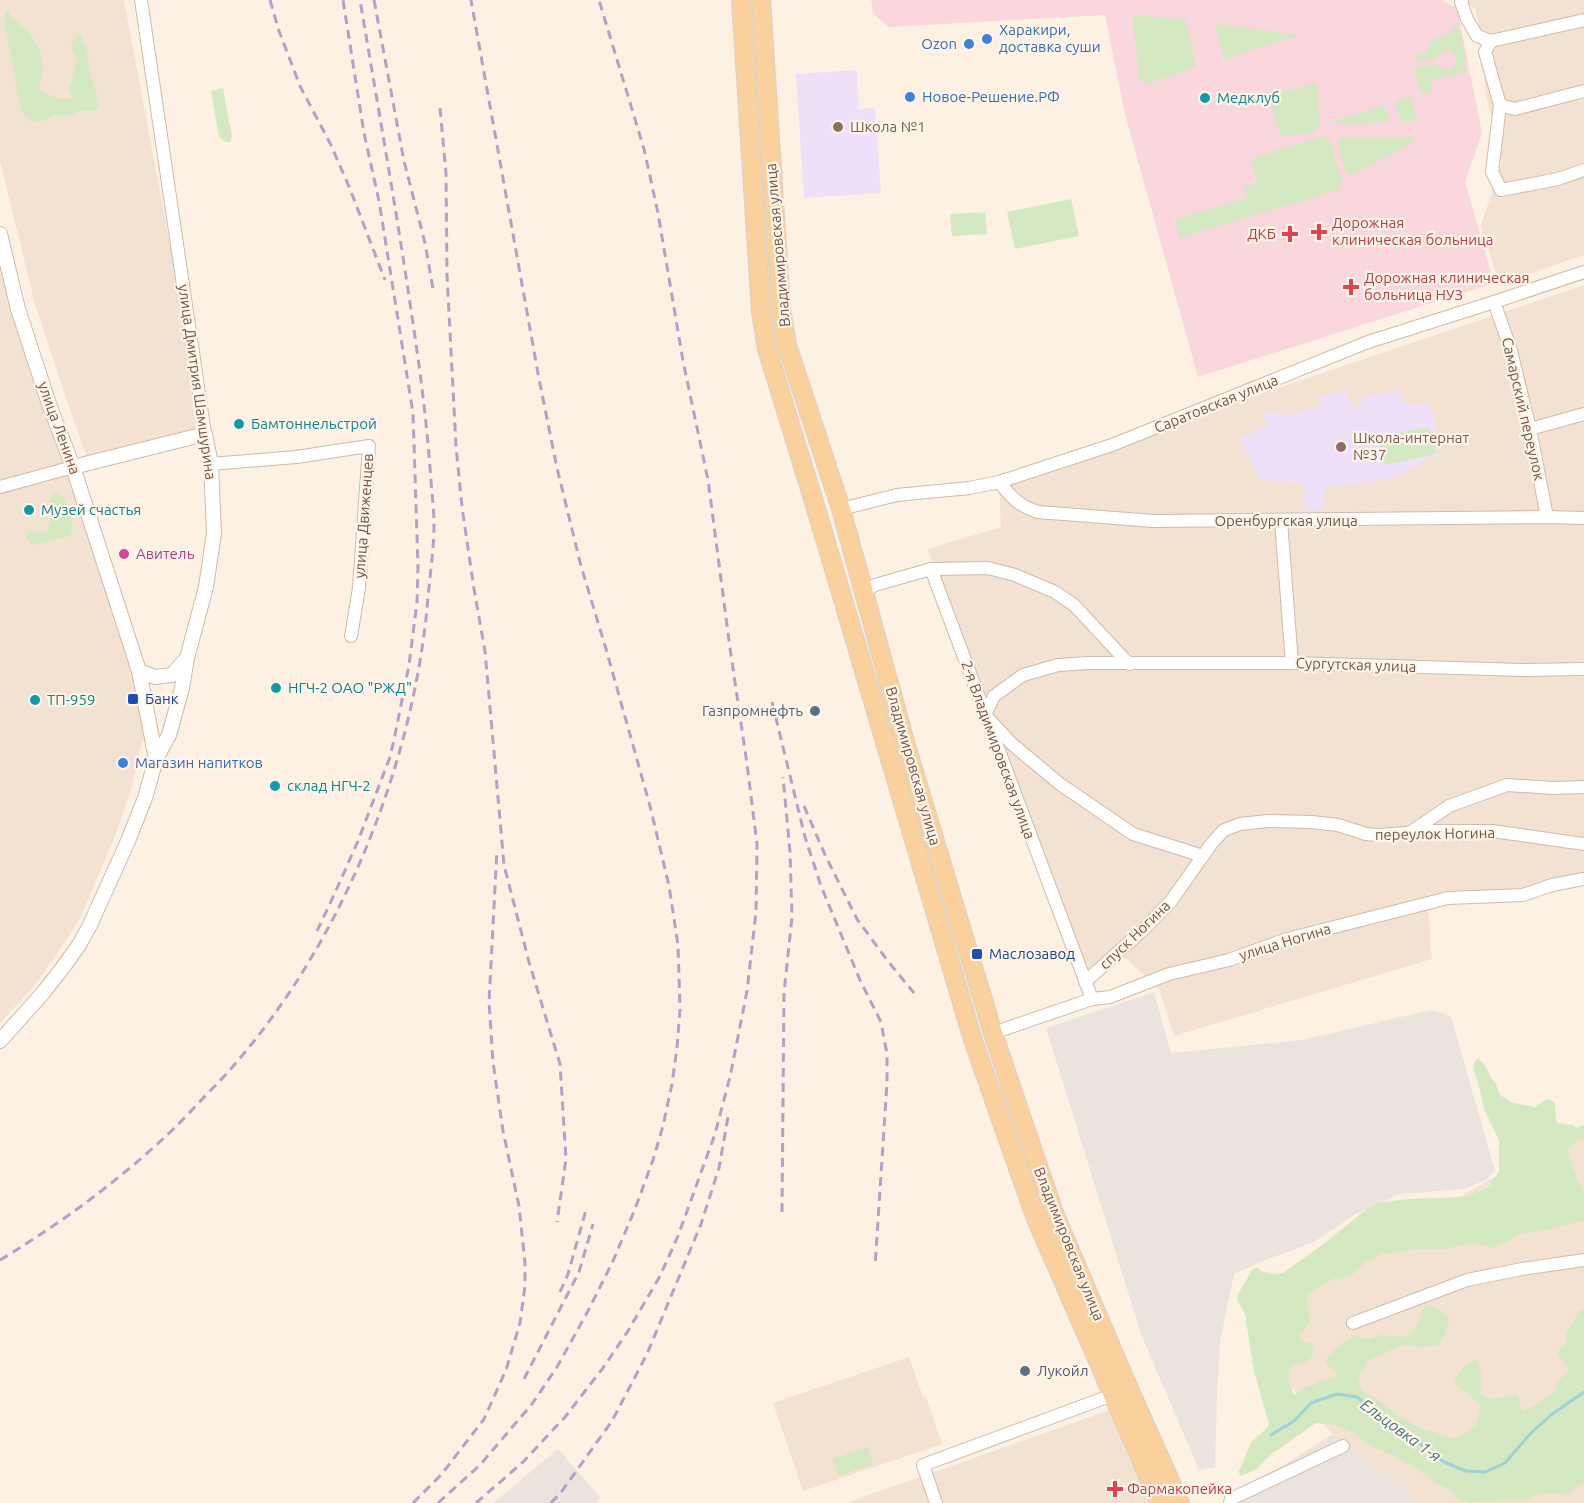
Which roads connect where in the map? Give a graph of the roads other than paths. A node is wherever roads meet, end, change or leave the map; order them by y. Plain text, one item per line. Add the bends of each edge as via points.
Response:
1 (141, 0) edge
2 (741, 0) edge
3 (761, 0) edge
4 (1462, 0) edge
5 (1584, 20) edge
6 (1491, 41) junction
7 (1584, 91) edge
8 (1500, 105) junction
9 (1584, 170) edge
10 (0, 234) edge
11 (1584, 272) edge
12 (1494, 302) junction
13 (1584, 414) edge
14 (1530, 429) junction
15 (204, 434) junction
16 (211, 465) junction
17 (73, 467) junction
18 (999, 482) junction
19 (0, 488) edge
20 (841, 509) junction
21 (1547, 517) junction
22 (1584, 518) edge
23 (1281, 521) junction
24 (931, 568) junction
25 (863, 592) junction
26 (351, 636) dead end
27 (187, 658) junction
28 (1292, 663) junction
29 (1129, 664) junction
30 (1584, 669) edge
31 (139, 671) junction
32 (985, 714) junction
33 (156, 759) junction
34 (1584, 786) edge
35 (1410, 833) junction
36 (1584, 844) edge
37 (1203, 856) junction
38 (1584, 879) edge
39 (1085, 982) junction
40 (1092, 999) junction
41 (993, 1033) junction
42 (0, 1041) edge
43 (1584, 1260) edge
44 (1353, 1323) dead end
45 (1121, 1392) junction
46 (1343, 1446) dead end
47 (936, 1503) edge
48 (1160, 1503) edge
49 (1180, 1503) edge
50 (1230, 1503) edge

1 - 15 street, улица Дмитрия Шамшурина
2 - 45 main road, Владимировская улица via 760,312 767,349 972,1040 1036,1219
3 - 20 main road, Владимировская улица via 781,309 787,345
4 - 6 street via 1477,36
5 - 6 street
6 - 8 street via 1485,52
7 - 8 street via 1515,109
8 - 9 street via 1492,172 1501,190
10 - 17 street, улица Ленина via 18,309
11 - 12 street, Саратовская улица
12 - 14 street, Самарский переулок via 1510,347
12 - 18 street, Саратовская улица via 1368,342 1112,445
13 - 14 street
14 - 21 street, Самарский переулок
15 - 16 street, улица Дмитрия Шамшурина
15 - 17 street
16 - 26 street, улица Движенцев via 369,446 359,588
16 - 27 street, улица Дмитрия Шамшурина via 214,533 206,587
17 - 19 street
17 - 31 street, улица Ленина
18 - 20 street, Саратовская улица via 897,495
18 - 23 street, Оренбургская улица via 1014,501 1038,512 1154,521
20 - 25 main road, Владимировская улица
21 - 22 street, Оренбургская улица
21 - 23 street, Оренбургская улица
23 - 28 street
24 - 25 street
24 - 29 street via 988,568 1055,592 1074,605
24 - 32 street, 2-я Владимировская улица
25 - 41 main road, Владимировская улица
27 - 31 street via 172,675 155,677
27 - 33 street, улица Дмитрия Шамшурина via 169,735
28 - 29 street, Сургутская улица
28 - 30 street, Сургутская улица
29 - 32 street, Сургутская улица via 1058,665 1023,675 994,696
31 - 33 street, улица Ленина
32 - 37 street via 1012,744 1060,784 1133,834
32 - 39 street, 2-я Владимировская улица
33 - 42 street, улица Дмитрия Шамшурина via 137,820 79,945
34 - 35 street via 1507,785 1449,806
35 - 36 street, переулок Ногина via 1492,831
35 - 37 street, переулок Ногина via 1366,834 1311,822 1240,824 1224,830
37 - 39 street, спуск Ногина via 1146,927
38 - 40 street, улица Ногина via 1523,895 1448,898 1287,939 1228,960 1168,974 1110,997
39 - 40 street, 2-я Владимировская улица
40 - 41 street, улица Ногина
41 - 45 main road, Владимировская улица
43 - 44 street via 1467,1280
45 - 47 street via 923,1465
45 - 48 main road, Владимировская улица
45 - 49 main road, Владимировская улица
46 - 50 street via 1231,1499

